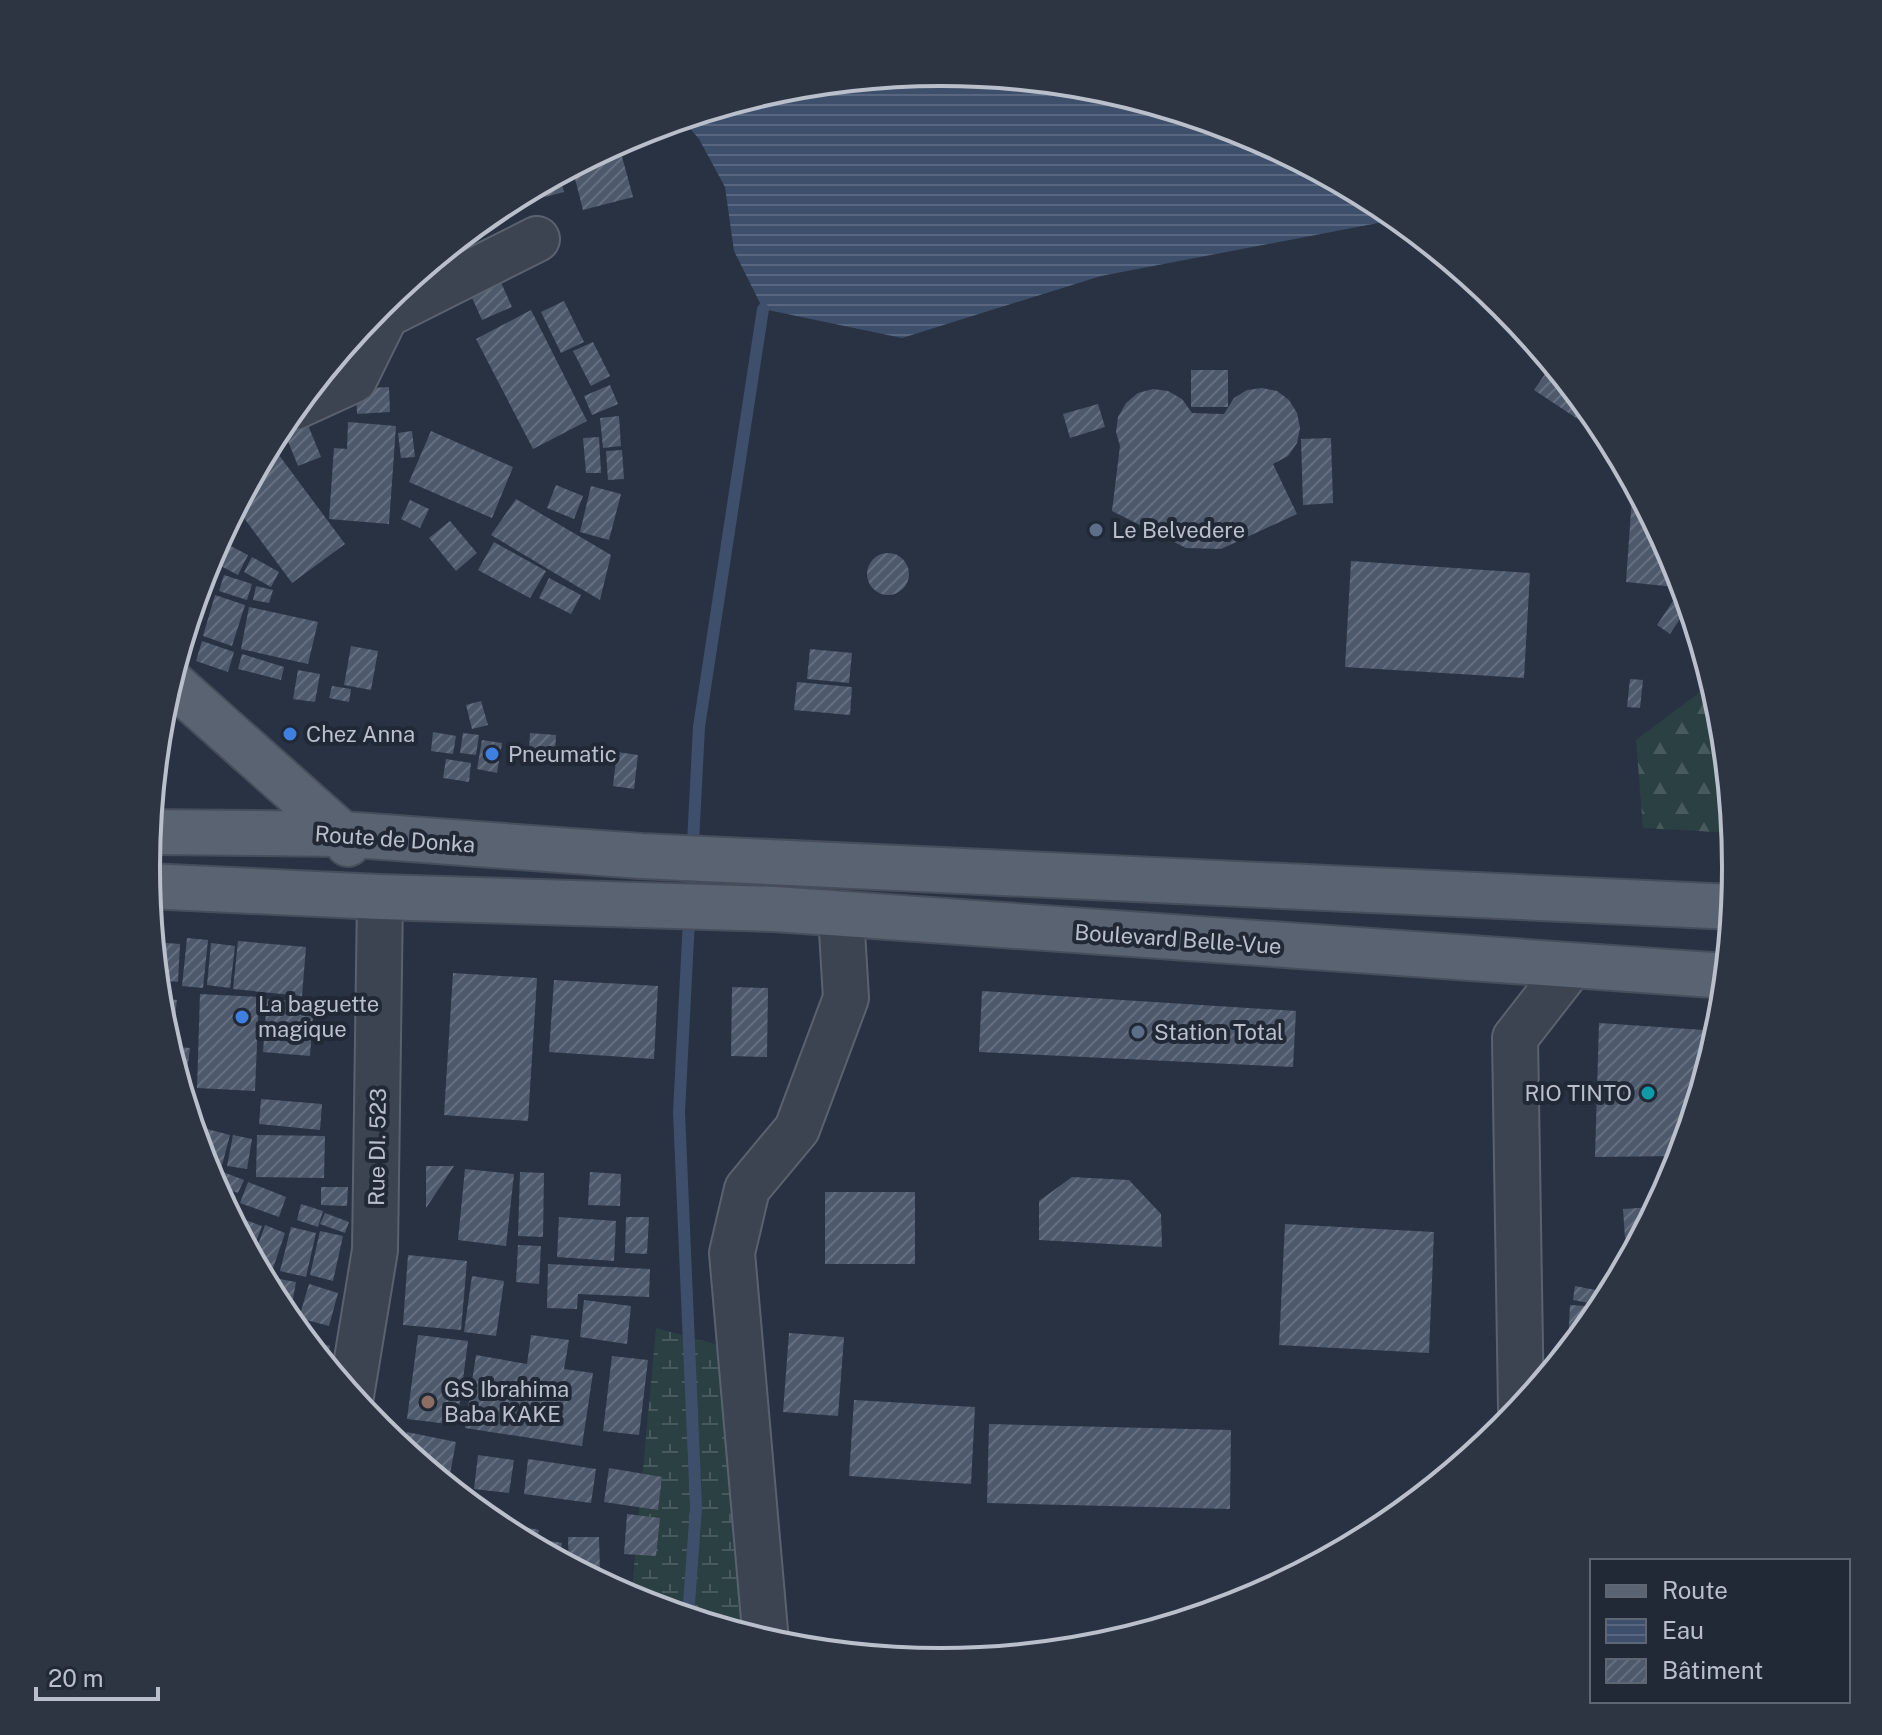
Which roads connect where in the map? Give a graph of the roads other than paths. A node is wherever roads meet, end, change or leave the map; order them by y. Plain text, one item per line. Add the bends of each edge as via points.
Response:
1 (537, 239) dead end
2 (390, 313) edge
3 (384, 319) edge
4 (318, 397) edge
5 (180, 690) edge
6 (161, 832) edge
7 (342, 834) junction
8 (160, 887) edge
9 (380, 897) junction
10 (1721, 906) edge
11 (841, 915) junction
12 (1571, 966) junction
13 (1715, 975) edge
14 (353, 1383) edge
15 (1521, 1392) edge
16 (765, 1628) edge

1 - 2 street
3 - 4 street via 354,380
5 - 7 main road
6 - 7 main road, Route de Donka
7 - 9 main road
7 - 10 main road, Route de Donka via 641,856
8 - 9 main road
9 - 11 main road, Boulevard Belle-Vue
9 - 14 street, Rue DI. 523 via 375,1250
11 - 12 main road, Boulevard Belle-Vue
11 - 16 street via 846,998 797,1129 747,1189 732,1253
12 - 13 main road, Boulevard Belle-Vue
12 - 15 street via 1515,1038

